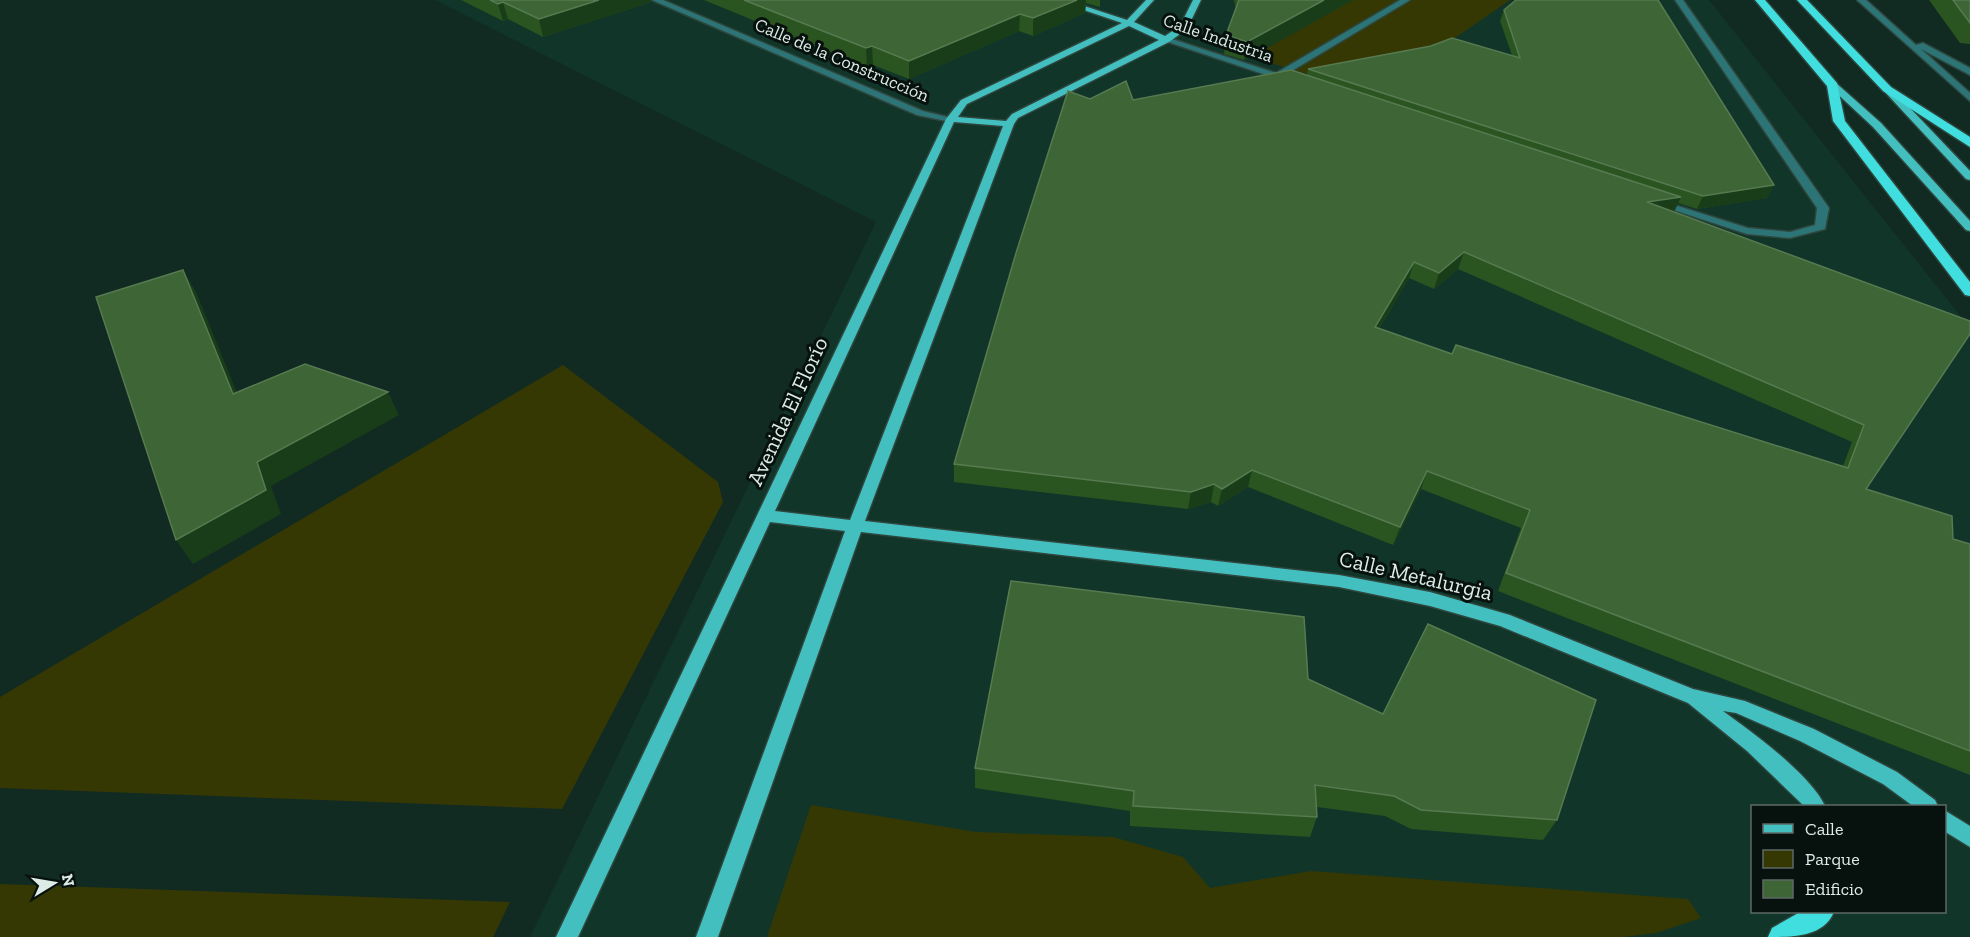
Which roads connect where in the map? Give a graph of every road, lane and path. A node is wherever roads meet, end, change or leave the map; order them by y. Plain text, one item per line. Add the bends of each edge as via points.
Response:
1 (656, 0) edge
2 (1058, 0) edge
3 (1149, 0) edge
4 (1197, 0) edge
5 (1407, 0) edge
6 (1679, 0) edge
7 (1802, 0) edge
8 (1861, 0) edge
9 (1759, 1) edge
10 (1128, 23) junction
11 (1900, 35) junction
12 (1166, 40) junction
13 (1970, 72) edge
14 (1277, 76) junction
15 (1300, 83) edge
16 (1833, 85) junction
17 (1887, 89) junction
18 (1970, 98) edge
19 (951, 119) junction
20 (1009, 124) junction
21 (1970, 143) edge
22 (1970, 177) edge
23 (1644, 198) edge
24 (1970, 228) edge
25 (1970, 292) edge
26 (766, 516) junction
27 (855, 526) junction
28 (1691, 696) junction
29 (1814, 805) edge
30 (1925, 805) edge
31 (1946, 820) edge
32 (1970, 837) edge
33 (1821, 913) edge
34 (567, 937) edge
35 (707, 937) edge
36 (1781, 937) edge

1 - 19 street, Calle de la Construcción via 920,113
2 - 10 main road, Calle Industria
3 - 10 main road, Avenida El Florío
4 - 12 main road via 1184,27
5 - 14 street
6 - 23 street via 1823,208 1821,227 1790,235 1748,231
7 - 17 highway
8 - 11 street
9 - 16 highway
10 - 12 main road, Calle Industria
10 - 19 main road, Avenida El Florío via 964,102
11 - 13 street
11 - 18 street
12 - 14 street, Calle Industria
12 - 20 main road via 1015,116
14 - 15 street, Calle Industria
16 - 24 main road via 1877,125
16 - 25 highway via 1839,121
17 - 21 highway
17 - 22 main road
19 - 20 main road
19 - 26 main road, Avenida El Florío
20 - 27 main road
26 - 27 main road, Calle Metalurgia
26 - 34 main road, Avenida El Florío
27 - 28 main road, Calle Metalurgia via 1385,589 1504,620
27 - 35 main road
28 - 29 main road via 1755,745
28 - 30 main road, Calle Metalurgia via 1738,706 1807,735 1890,778
31 - 32 main road
33 - 36 highway

